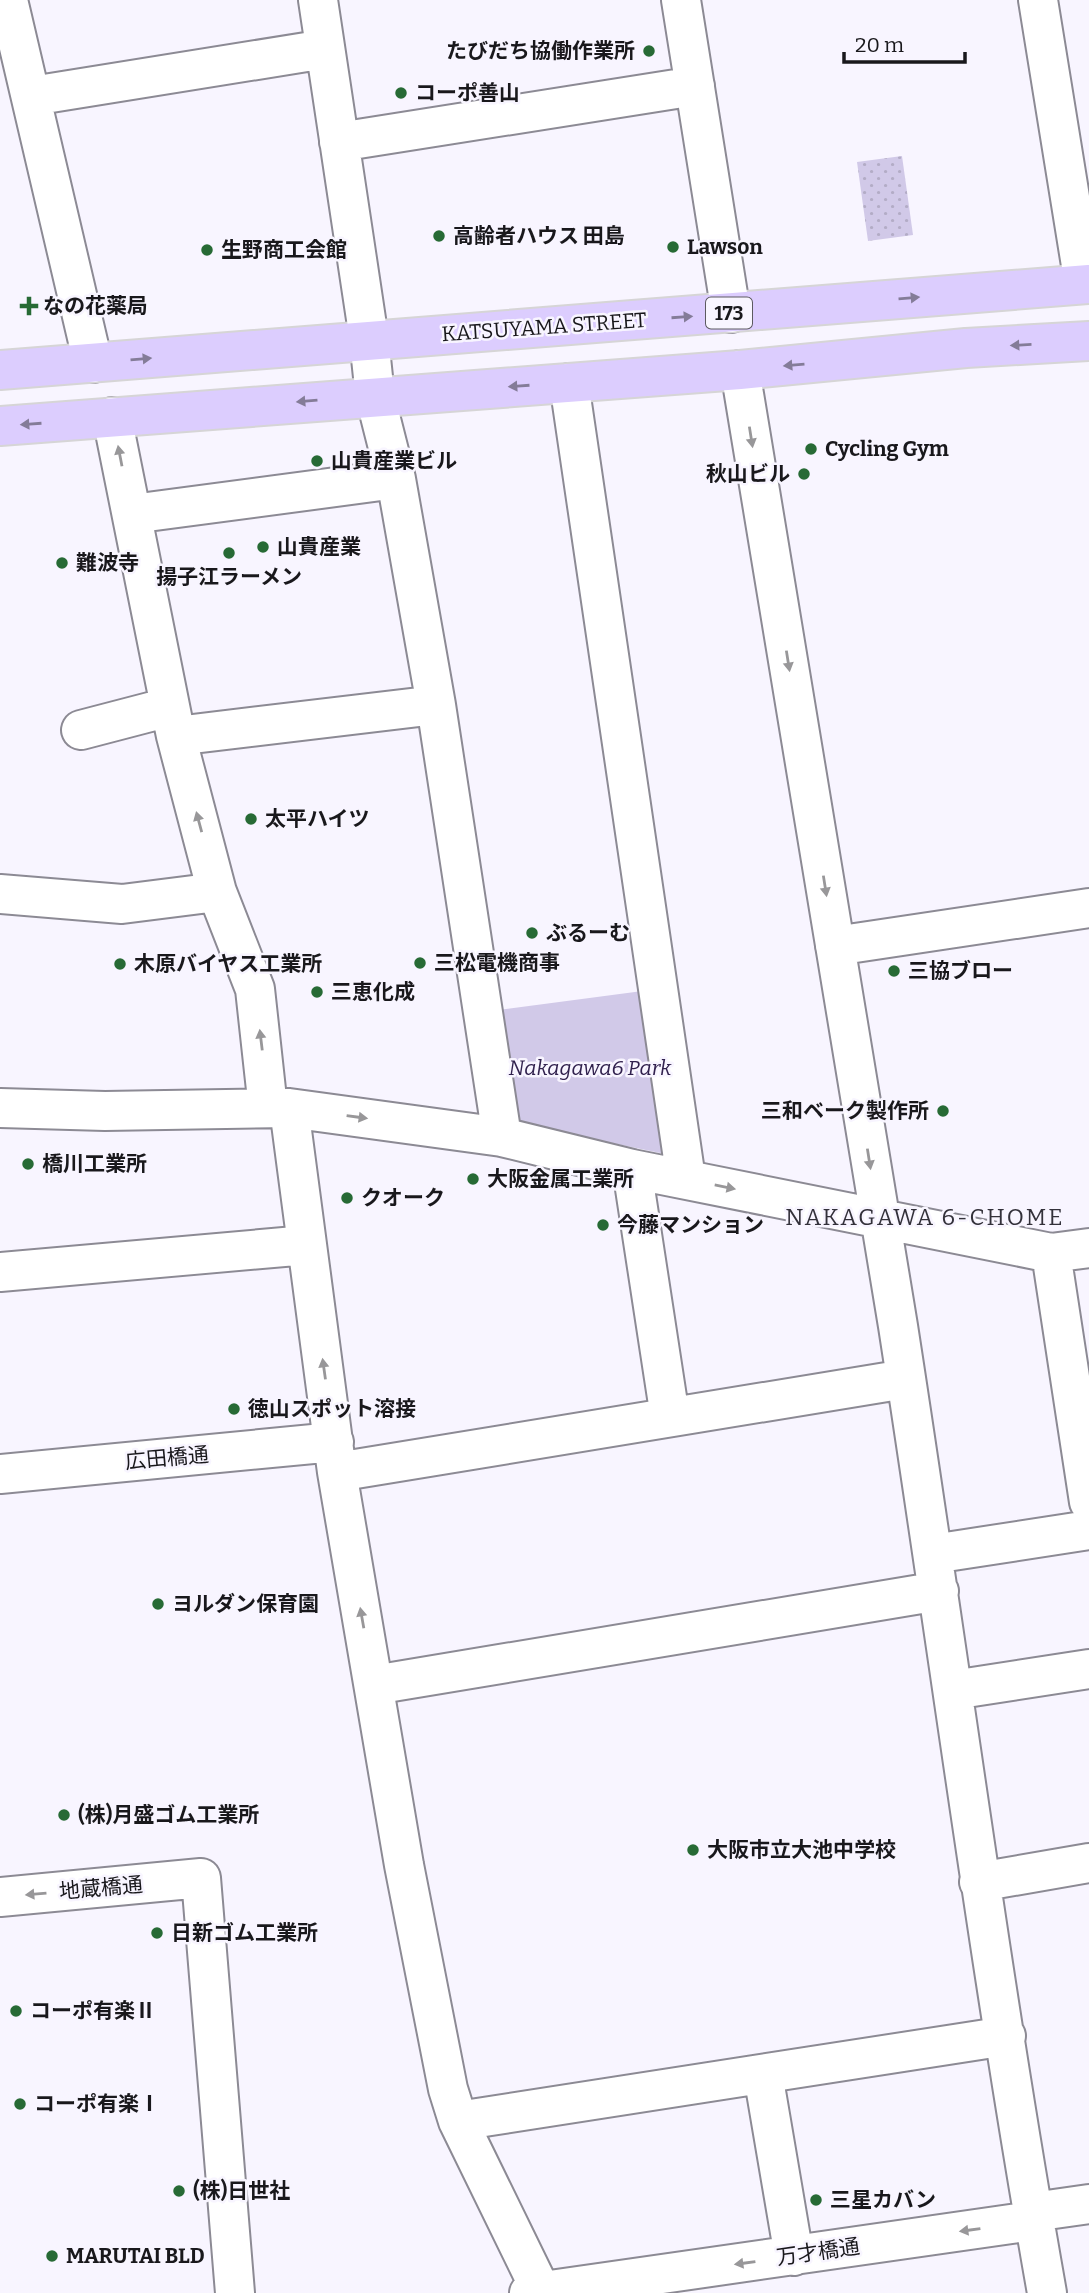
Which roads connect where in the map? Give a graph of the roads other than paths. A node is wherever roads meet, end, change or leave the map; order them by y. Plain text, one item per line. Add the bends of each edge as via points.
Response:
1 (8, 0) edge
2 (681, 0) edge
3 (1038, 0) edge
4 (325, 1) edge
5 (325, 49) junction
6 (695, 86) junction
7 (32, 96) junction
8 (339, 142) junction
9 (1087, 284) edge
10 (731, 313) junction
11 (369, 339) junction
12 (1089, 341) edge
13 (93, 363) junction
14 (0, 370) edge
15 (740, 370) junction
16 (569, 383) junction
17 (375, 396) junction
18 (112, 417) junction
19 (0, 426) edge
20 (396, 479) junction
21 (132, 514) junction
22 (436, 705) junction
23 (173, 722) junction
24 (81, 730) dead end
25 (217, 892) junction
26 (0, 894) edge
27 (1089, 908) edge
28 (835, 946) junction
29 (0, 1108) edge
30 (279, 1108) junction
31 (502, 1137) junction
32 (632, 1169) junction
33 (686, 1179) junction
34 (878, 1218) junction
35 (307, 1245) junction
36 (1089, 1248) edge
37 (1051, 1253) junction
38 (0, 1272) edge
39 (905, 1379) junction
40 (670, 1417) junction
41 (335, 1457) junction
42 (0, 1474) edge
43 (1089, 1502) edge
44 (1089, 1530) edge
45 (936, 1573) junction
46 (1089, 1669) edge
47 (374, 1685) junction
48 (953, 1690) junction
49 (1089, 1863) edge
50 (979, 1882) junction
51 (0, 1897) edge
52 (1006, 2036) junction
53 (763, 2074) junction
54 (458, 2121) junction
55 (1089, 2204) edge
56 (1032, 2212) junction
57 (794, 2256) junction
58 (235, 2293) edge
59 (537, 2293) edge
60 (1047, 2293) edge

1 - 7 street
2 - 6 street
3 - 9 street
4 - 5 street
5 - 7 street
5 - 8 street
6 - 8 street
6 - 10 street
7 - 13 street
8 - 11 street
10 -> 9 main road, KATSUYAMA STREET / 173
11 -> 10 main road, KATSUYAMA STREET / 173
13 -> 11 main road, KATSUYAMA STREET / 173
11 - 17 street
12 -> 15 main road
13 - 14 main road, KATSUYAMA STREET / 173
15 - 16 main road
15 -> 28 street
16 -> 17 main road
16 - 33 street
17 -> 18 main road
17 - 20 street
18 -> 19 main road
21 -> 18 street
20 - 21 street
20 - 22 street
21 - 23 street
22 - 23 street
22 - 31 street
23 - 24 street
25 -> 23 street
25 - 26 street via 122,904
30 -> 25 street via 255,989
27 - 28 street
28 -> 34 street
29 - 30 street
30 -> 31 street
30 - 35 street
31 - 32 street
32 - 33 street
32 - 40 street
33 -> 34 street
34 - 37 street
34 - 39 street
35 - 38 street
41 -> 35 street
36 - 37 street
37 - 43 street
39 - 40 street, 広田橋通
39 - 45 street
40 - 41 street, 広田橋通
41 - 42 street, 広田橋通
47 -> 41 street
44 - 45 street
45 - 47 street
45 - 48 street
46 - 48 street
47 - 54 street via 404,1865
48 - 50 street
49 - 50 street
50 - 52 street
58 -> 51 street, 地蔵橋通 via 201,1878
52 - 53 street
52 - 56 street
53 - 54 street
53 - 57 street
54 - 59 street
55 - 56 street, 万才橋通
56 -> 57 street, 万才橋通 via 1025,2222
56 - 60 street
57 -> 59 street, 万才橋通

